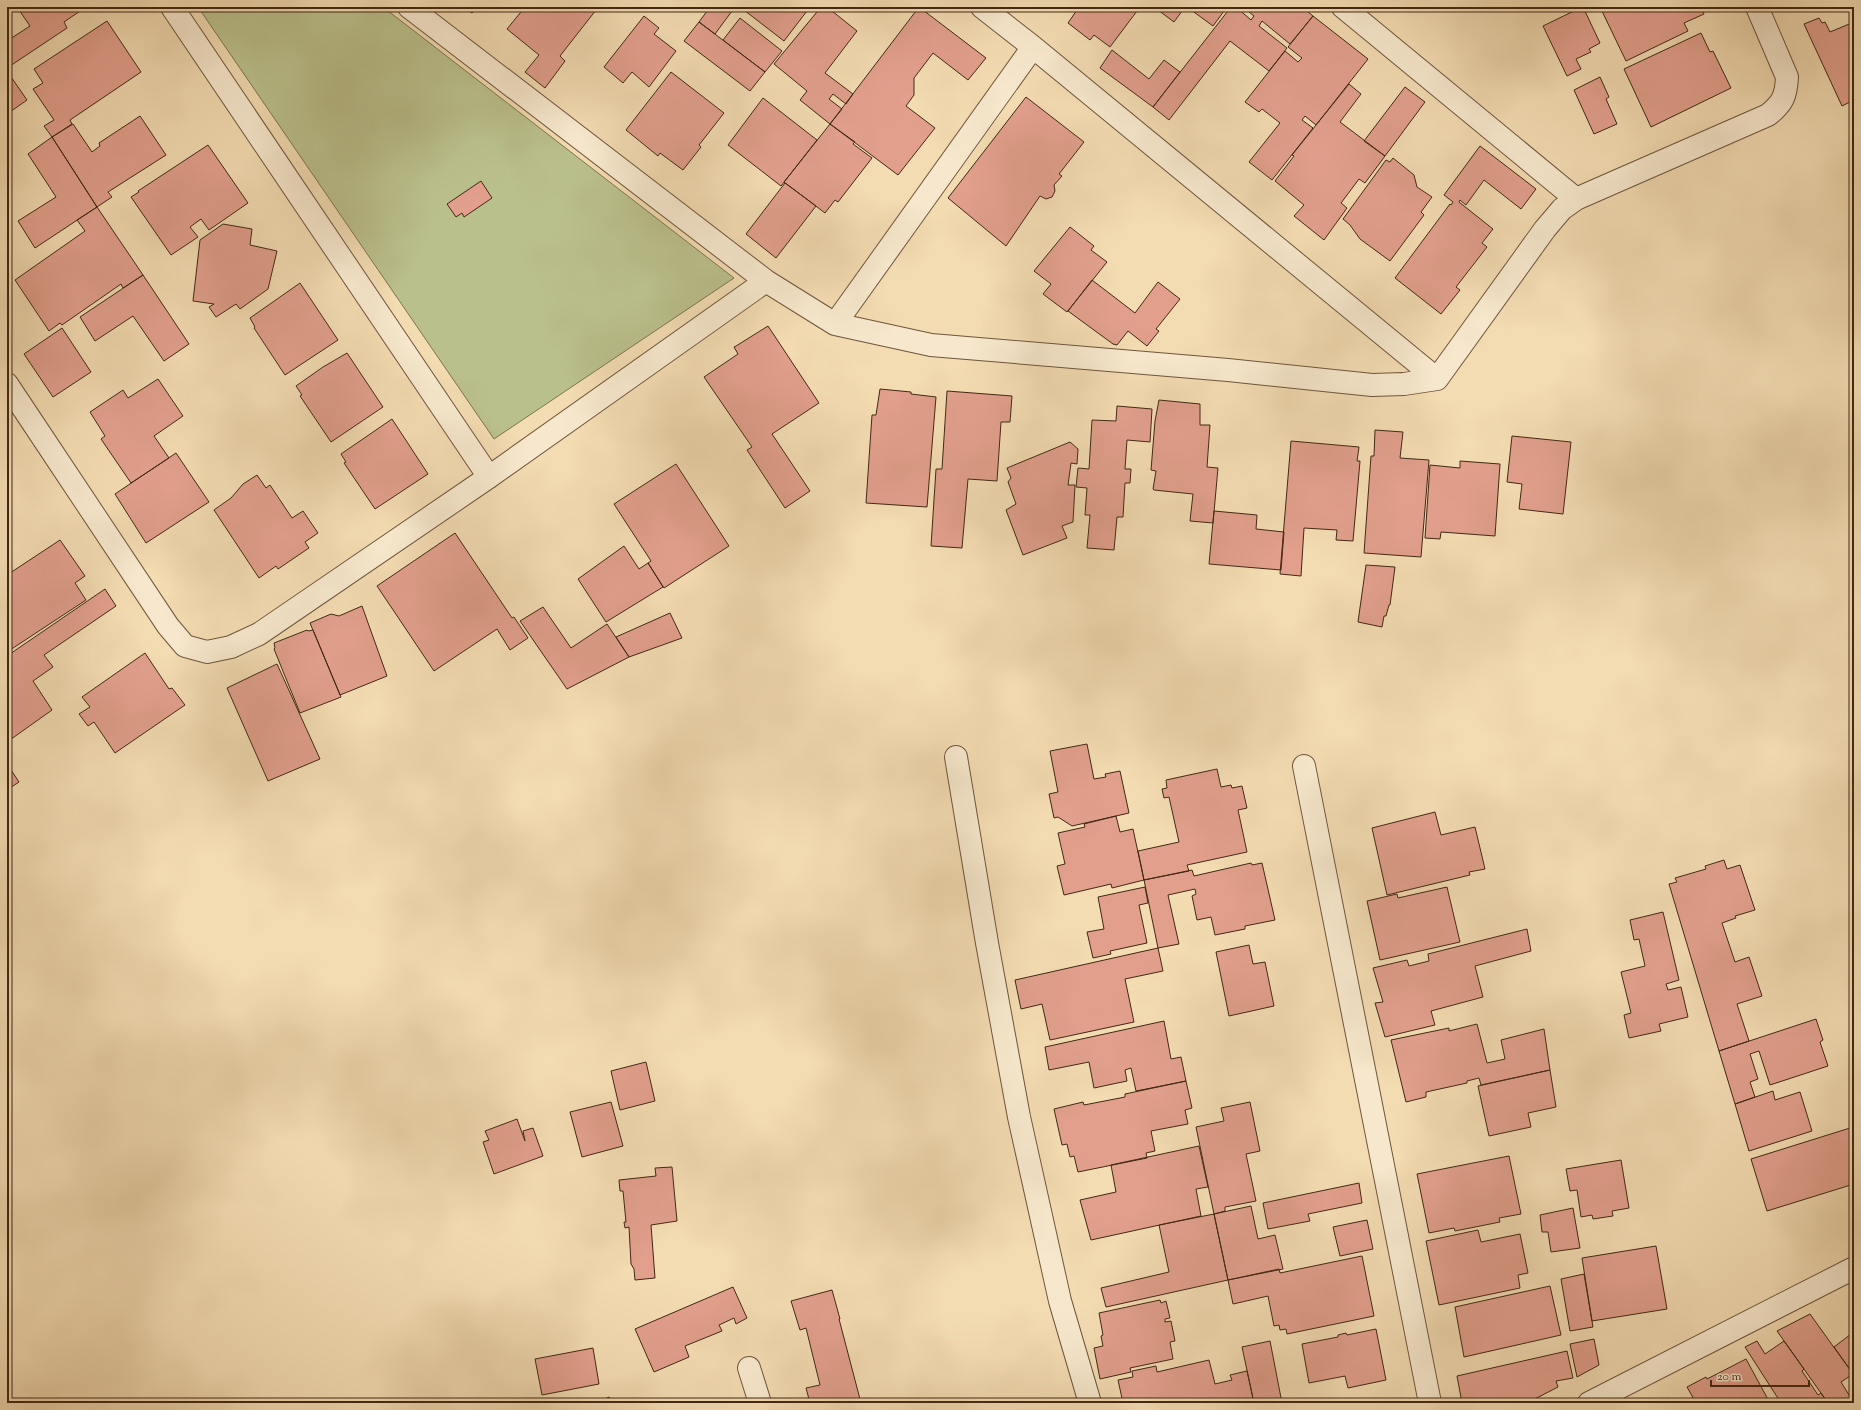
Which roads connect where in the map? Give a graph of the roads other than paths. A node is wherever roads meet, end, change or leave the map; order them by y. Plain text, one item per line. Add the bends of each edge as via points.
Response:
1 (172, 7) edge
2 (409, 7) edge
3 (982, 7) edge
4 (1343, 7) edge
5 (1757, 7) edge
6 (1034, 47) junction
7 (1576, 199) junction
8 (766, 281) junction
9 (835, 324) junction
10 (1437, 379) junction
11 (7, 384) edge
12 (489, 477) junction
13 (956, 756) dead end
14 (1304, 766) dead end
15 (1854, 1268) edge
16 (749, 1368) dead end
17 (1424, 1402) edge
18 (760, 1403) edge
19 (1090, 1403) edge
20 (1589, 1403) edge

1 - 12 street
2 - 8 street
3 - 6 street
4 - 7 street
5 - 7 street via 1787,77 1787,88 1780,104 1768,115
6 - 9 street
6 - 10 street
7 - 10 street via 1562,209 1544,229
8 - 9 street
8 - 12 street
9 - 10 street via 931,345 1372,385
11 - 12 street via 168,626 185,646 207,652 231,647 259,634
13 - 19 street via 1019,1117 1060,1301
14 - 17 street
15 - 20 street
16 - 18 street

